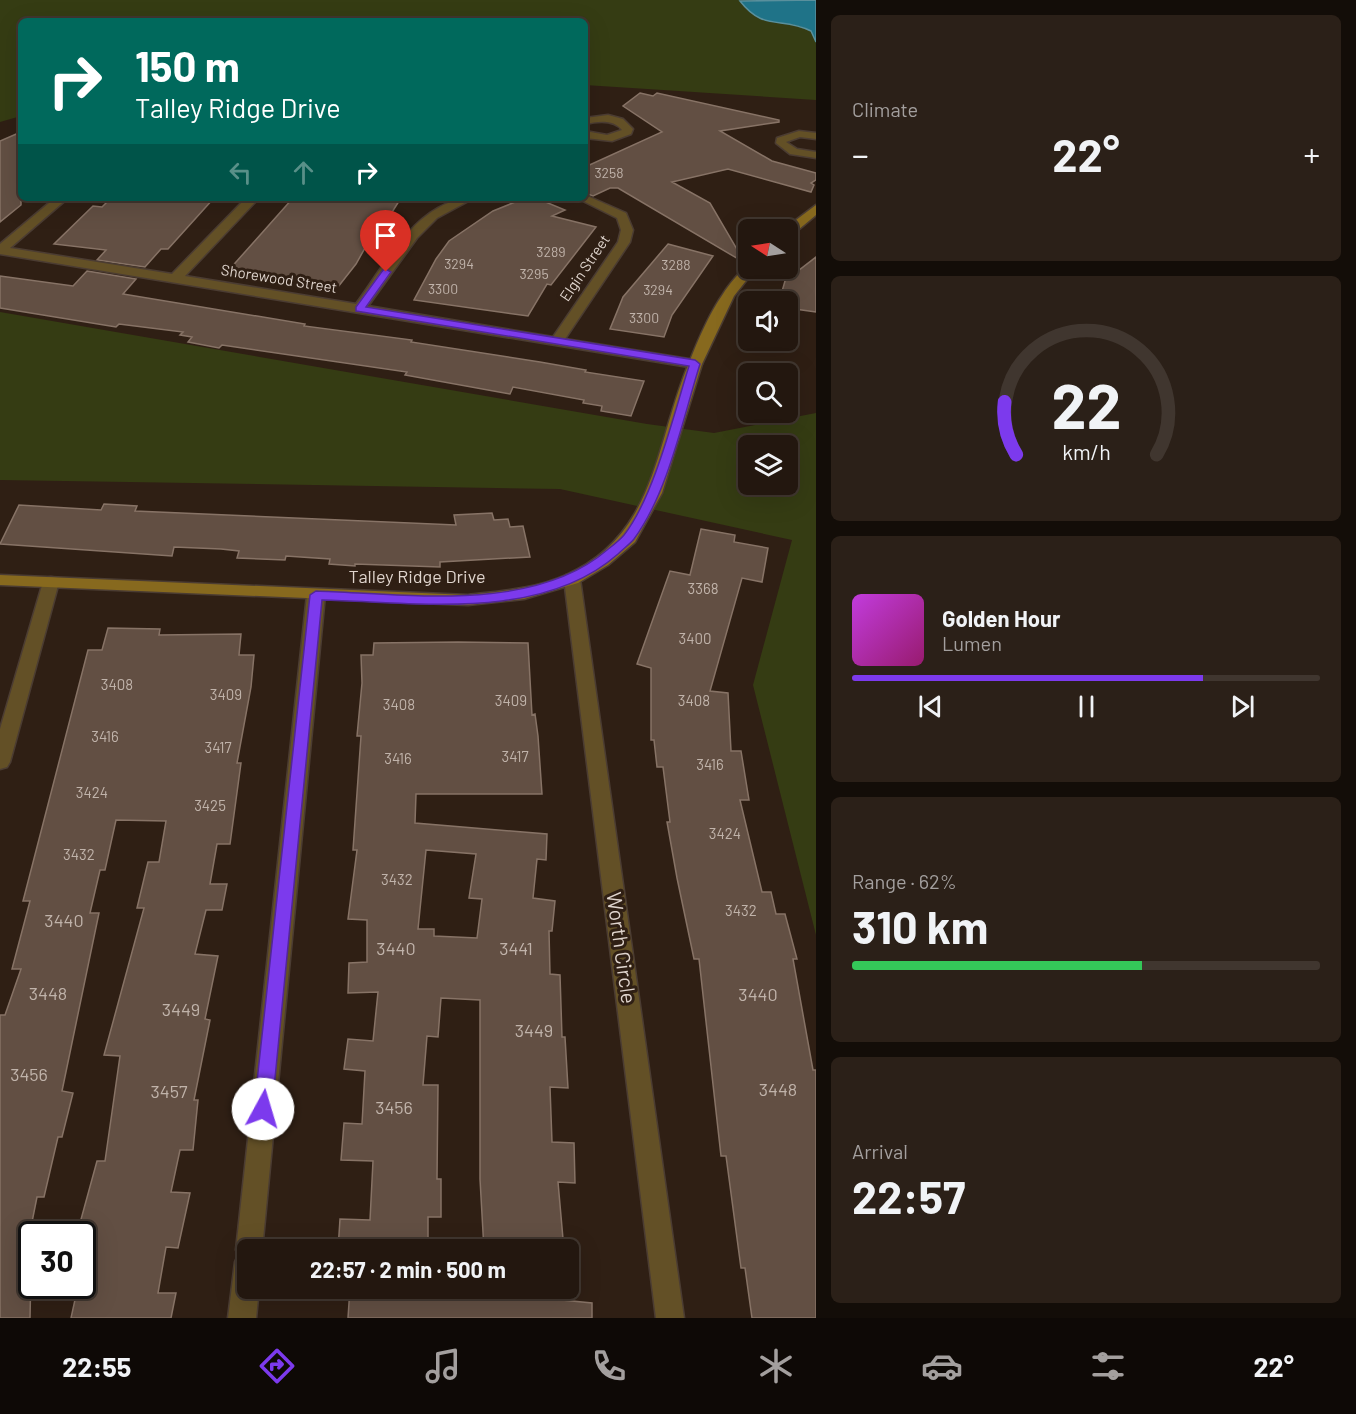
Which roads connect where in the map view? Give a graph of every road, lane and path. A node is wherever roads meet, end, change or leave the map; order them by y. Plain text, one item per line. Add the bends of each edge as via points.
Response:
1 (588, 120) edge
2 (816, 136) edge
3 (588, 137) edge
4 (816, 155) edge
5 (588, 199) edge
6 (59, 201) edge
7 (250, 201) edge
8 (462, 201) edge
9 (816, 209) edge
10 (798, 224) edge
11 (0, 250) edge
12 (175, 279) junction
13 (741, 279) edge
14 (359, 309) junction
15 (557, 340) junction
16 (695, 364) junction
17 (572, 579) junction
18 (0, 580) edge
19 (51, 582) junction
20 (316, 595) junction
21 (0, 762) edge
22 (250, 1239) edge
23 (244, 1299) edge
24 (242, 1318) edge
25 (670, 1318) edge

1 - 3 street via 615,120 628,129 617,137
2 - 4 street via 791,135 781,143 794,153
5 - 15 street, Elgin Street via 622,216 627,230 624,242
6 - 11 street
7 - 12 street
8 - 14 street via 433,215 413,235
9 - 10 street
11 - 12 street, Shorewood Street
12 - 14 street, Shorewood Street
13 - 16 street, Talley Ridge Drive via 728,295
14 - 15 street, Shorewood Street
15 - 16 street, Shorewood Street
16 - 17 street, Talley Ridge Drive via 654,493 629,538
17 - 20 street, Talley Ridge Drive via 524,594 468,600
17 - 25 street, Worth Circle
18 - 19 street, Talley Ridge Drive
19 - 20 street, Talley Ridge Drive
19 - 21 street
20 - 22 street
23 - 24 street

